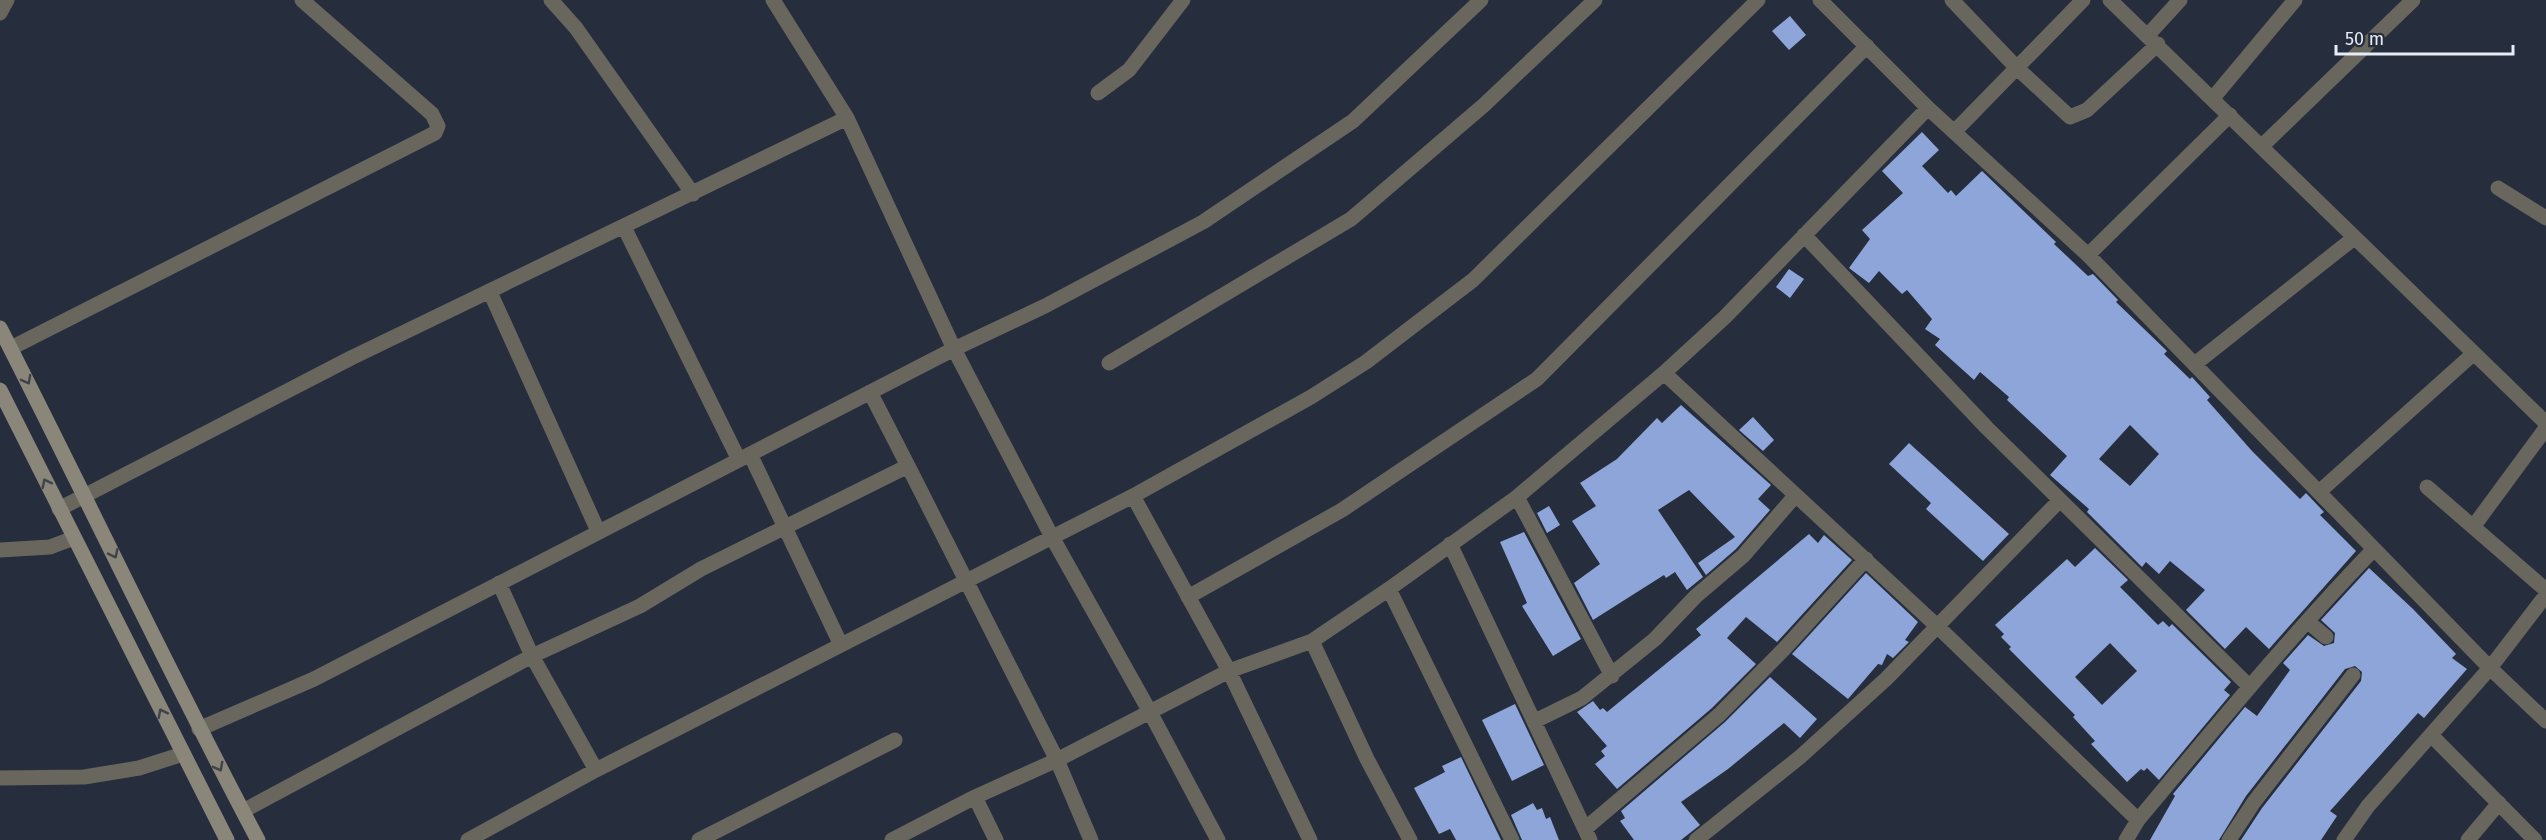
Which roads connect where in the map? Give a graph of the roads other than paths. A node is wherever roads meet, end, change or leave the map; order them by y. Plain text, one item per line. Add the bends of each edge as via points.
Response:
1 (7, 0) edge
2 (302, 0) edge
3 (550, 0) edge
4 (773, 0) edge
5 (1183, 0) edge
6 (1481, 0) edge
7 (1595, 0) edge
8 (1758, 0) edge
9 (1820, 0) edge
10 (1952, 0) edge
11 (2083, 0) edge
12 (2110, 0) edge
13 (2180, 0) edge
14 (2295, 0) edge
15 (2413, 0) edge
16 (0, 13) edge
17 (2153, 40) junction
18 (1867, 46) junction
19 (2017, 68) junction
20 (1098, 93) dead end
21 (2213, 98) junction
22 (1928, 108) junction
23 (2230, 115) junction
24 (847, 118) junction
25 (1954, 132) junction
26 (2262, 146) junction
27 (2498, 188) dead end
28 (693, 194) junction
29 (2546, 218) edge
30 (624, 226) junction
31 (1804, 235) junction
32 (2354, 237) junction
33 (2088, 255) junction
34 (490, 292) junction
35 (0, 328) edge
36 (10, 348) junction
37 (954, 349) junction
38 (2473, 354) junction
39 (1108, 363) dead end
40 (2196, 363) junction
41 (1664, 373) junction
42 (0, 390) edge
43 (870, 392) junction
44 (2546, 423) edge
45 (2546, 428) edge
46 (744, 457) junction
47 (908, 466) junction
48 (2427, 487) dead end
49 (2319, 492) junction
50 (86, 496) junction
51 (1133, 496) junction
52 (1517, 496) junction
53 (1795, 496) junction
54 (2060, 501) junction
55 (59, 509) junction
56 (785, 527) junction
57 (2473, 527) junction
58 (598, 531) junction
59 (1052, 537) junction
60 (74, 538) junction
61 (1450, 544) junction
62 (2374, 549) junction
63 (0, 550) edge
64 (1866, 559) junction
65 (967, 580) junction
66 (499, 583) junction
67 (1389, 589) junction
68 (2546, 590) edge
69 (2546, 595) edge
70 (1188, 597) junction
71 (2307, 621) junction
72 (1937, 626) junction
73 (2326, 637) dead end
74 (1312, 641) junction
75 (841, 645) junction
76 (532, 656) junction
77 (2490, 668) junction
78 (1229, 672) junction
79 (2353, 675) dead end
80 (1612, 676) junction
81 (2250, 687) junction
82 (1150, 712) junction
83 (1535, 721) junction
84 (2546, 721) edge
85 (199, 729) junction
86 (2431, 735) junction
87 (895, 740) dead end
88 (183, 754) junction
89 (1057, 760) junction
90 (596, 770) junction
91 (0, 778) edge
92 (975, 796) junction
93 (2499, 803) junction
94 (243, 812) junction
95 (2138, 820) junction
96 (1588, 834) edge
97 (472, 839) edge
98 (896, 839) edge
99 (227, 840) edge
100 (258, 840) edge
101 (699, 840) edge
102 (996, 840) edge
103 (1091, 840) edge
104 (1218, 840) edge
105 (1310, 840) edge
106 (1410, 840) edge
107 (1512, 840) edge
108 (1696, 840) edge
109 (2126, 840) edge
110 (2229, 840) edge
111 (2344, 840) edge
112 (2468, 840) edge
113 (2535, 840) edge

1 - 16 street
2 - 36 street via 432,114 438,126 435,133
3 - 28 street via 576,28
4 - 24 street
5 - 20 street via 1129,70
6 - 37 street via 1353,121 1203,222 1045,306
7 - 39 street via 1484,105 1351,219
8 - 51 street via 1533,223 1430,315 1311,397
9 - 18 street
10 - 19 street
11 - 19 street
12 - 17 street
13 - 17 street
14 - 21 street
15 - 26 street
17 - 19 street via 2087,110 2070,117
17 - 21 street
18 - 22 street
18 - 70 street via 1537,379 1342,510
19 - 25 street
21 - 23 street
22 - 25 street
22 - 31 street
23 - 26 street
23 - 33 street
24 - 28 street
24 - 37 street
25 - 33 street
26 - 32 street
27 - 29 street
28 - 30 street
30 - 34 street
30 - 46 street
31 - 41 street
31 - 54 street
32 - 38 street
32 - 40 street
33 - 40 street
34 - 50 street via 351,358
34 - 58 street
35 - 36 street
36 -> 50 street
37 - 43 street
37 - 59 street
38 - 44 street
38 - 49 street
40 - 49 street
41 - 52 street
41 - 53 street
55 -> 42 street
43 - 46 street
43 - 47 street
45 - 57 street
46 - 56 street
46 - 58 street
47 - 56 street
47 - 65 street
48 - 57 street
49 - 62 street
50 - 55 street
50 -> 85 street
51 - 59 street
51 - 70 street
52 - 61 street
52 - 80 street
53 - 64 street
53 - 80 street via 1743,556
54 - 72 street
54 - 81 street
55 - 60 street
56 - 75 street
56 - 76 street via 701,569 640,606
57 - 68 street
58 - 66 street
59 - 65 street
59 - 82 street
60 - 63 street via 50,547
88 -> 60 street
61 - 67 street
61 - 83 street
62 - 71 street
62 - 77 street
64 - 72 street
64 - 96 street via 1719,715
65 - 75 street
65 - 89 street
66 - 76 street
66 - 85 street via 314,680
67 - 74 street
67 - 107 street
69 - 77 street
70 - 78 street
71 - 73 street
71 - 81 street
72 - 95 street
72 - 108 street via 1886,679 1800,757
74 - 78 street
74 - 106 street
75 - 90 street
76 - 90 street
76 - 94 street
77 - 84 street
77 - 86 street
78 - 82 street
78 - 105 street
79 - 110 street
80 - 83 street via 1582,698
81 - 95 street
82 - 89 street
82 - 104 street
83 - 96 street
85 -> 94 street
86 - 93 street
86 - 111 street via 2368,806
87 - 101 street
88 - 91 street via 139,768 84,777
88 - 99 street
89 - 92 street
89 - 103 street
90 - 97 street
92 - 98 street
92 - 102 street
93 - 112 street
93 - 113 street
94 - 100 street
95 - 109 street

